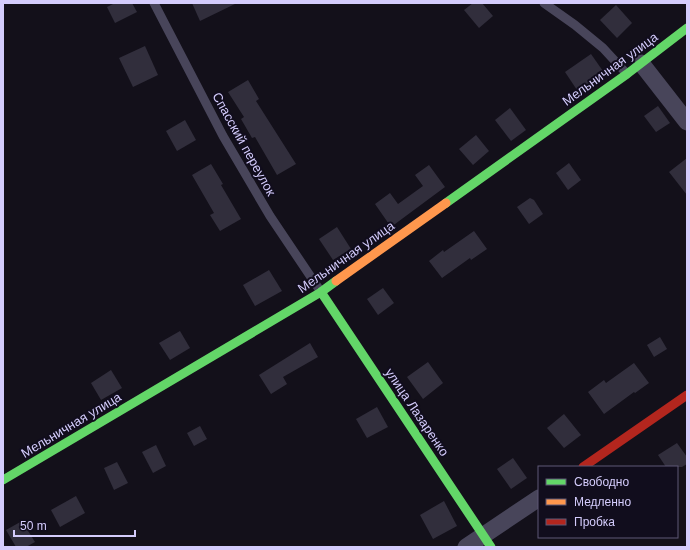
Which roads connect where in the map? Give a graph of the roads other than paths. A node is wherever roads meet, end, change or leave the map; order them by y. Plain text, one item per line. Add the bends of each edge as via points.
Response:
1 (154, 3) edge
2 (544, 3) edge
3 (687, 28) edge
4 (641, 63) junction
5 (627, 74) junction
6 (687, 122) edge
7 (321, 292) junction
8 (687, 395) edge
9 (584, 466) edge
10 (3, 480) edge
11 (538, 499) edge
12 (487, 542) edge
13 (466, 547) edge

1 - 7 lane, Спасский переулок via 223,136 270,216
2 - 5 lane via 603,48
3 - 4 main road, Мельничная улица
4 - 5 main road, Мельничная улица
4 - 6 street
5 - 7 main road, Мельничная улица
7 - 10 main road, Мельничная улица
7 - 12 main road, улица Лазаренко
8 - 9 main road
11 - 12 street
12 - 13 street

